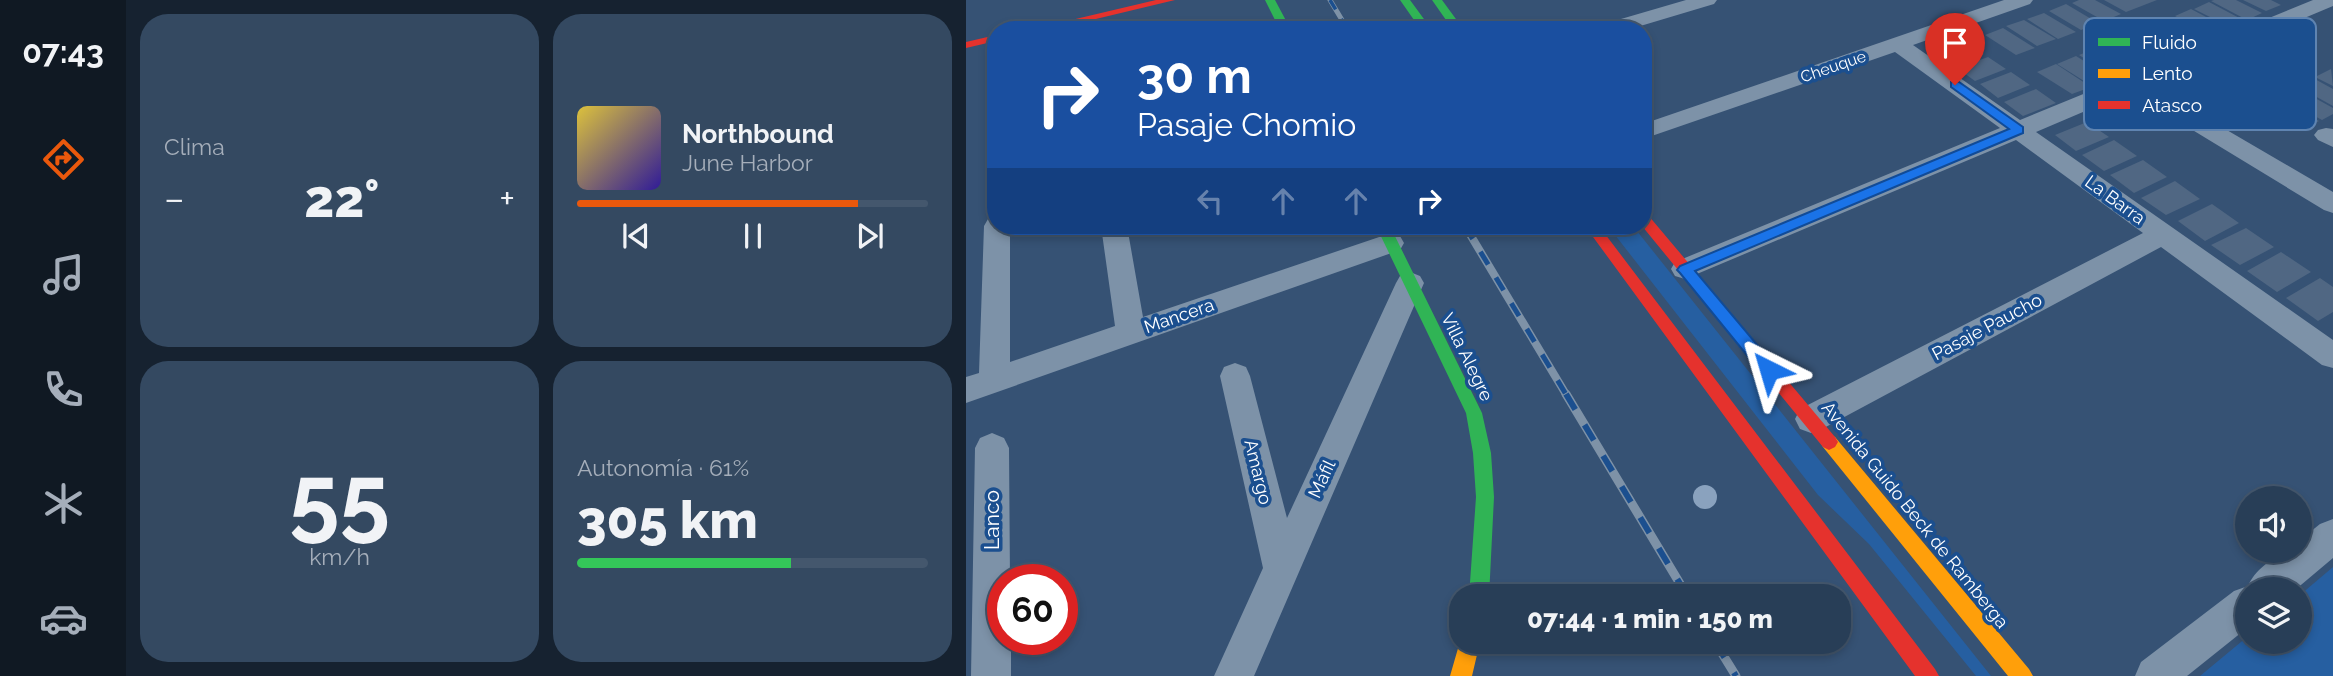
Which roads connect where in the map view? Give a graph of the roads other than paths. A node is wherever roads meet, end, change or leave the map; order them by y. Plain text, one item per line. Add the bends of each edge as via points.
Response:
1 (1170, 0) edge
2 (1270, 0) edge
3 (1405, 0) edge
4 (1437, 0) edge
5 (1707, 0) edge
6 (2023, 0) edge
7 (2330, 0) edge
8 (2287, 18) edge
9 (1094, 21) edge
10 (1281, 21) edge
11 (1420, 21) edge
12 (1452, 21) edge
13 (1635, 21) edge
14 (987, 40) edge
15 (1898, 44) junction
16 (966, 45) edge
17 (2084, 103) edge
18 (1652, 129) edge
19 (2018, 130) junction
20 (2209, 130) edge
21 (2333, 131) edge
22 (2333, 138) edge
23 (2333, 204) edge
24 (1652, 229) edge
25 (2163, 234) junction
26 (997, 235) edge
27 (1115, 235) edge
28 (1384, 235) edge
29 (1387, 235) edge
30 (1598, 235) edge
31 (1685, 270) junction
32 (1410, 283) junction
33 (1131, 333) junction
34 (2333, 356) edge
35 (1235, 376) dead end
36 (994, 380) junction
37 (966, 390) edge
38 (1811, 419) junction
39 (992, 448) dead end
40 (2333, 536) edge
41 (1282, 567) junction
42 (2281, 577) edge
43 (1480, 584) edge
44 (2235, 613) edge
45 (1467, 654) edge
46 (991, 676) edge
47 (1234, 676) edge
48 (1461, 676) edge
49 (1928, 676) edge
50 (2022, 676) edge
51 (2155, 676) edge

1 - 9 main road
2 - 10 main road
3 - 11 main road
4 - 12 main road
5 - 13 street
6 - 15 street, Cheuque
7 - 8 street
14 - 16 main road
15 - 18 street, Cheuque
15 - 19 street, La Barra
17 - 19 street
19 - 25 street, La Barra
19 - 31 street
20 - 23 street
21 - 22 street via 2326,135
24 - 31 main road, Avenida Guido Beck de Ramberga
25 - 34 street, La Barra
25 - 38 street, Pasaje Paucho
26 - 36 street
27 - 33 street
28 - 33 street, Mancera
29 - 32 main road, Villa Alegre
30 - 49 main road
31 - 38 main road, Avenida Guido Beck de Ramberga
32 - 41 street, Máfil
32 - 43 main road, Villa Alegre via 1474,413 1485,497
33 - 36 street, Mancera
35 - 41 street, Amargo
36 - 37 street, Mancera
38 - 50 main road, Avenida Guido Beck de Ramberga
39 - 46 street, Lanco
40 - 42 street
41 - 47 street, Máfil
44 - 51 street
45 - 48 main road

